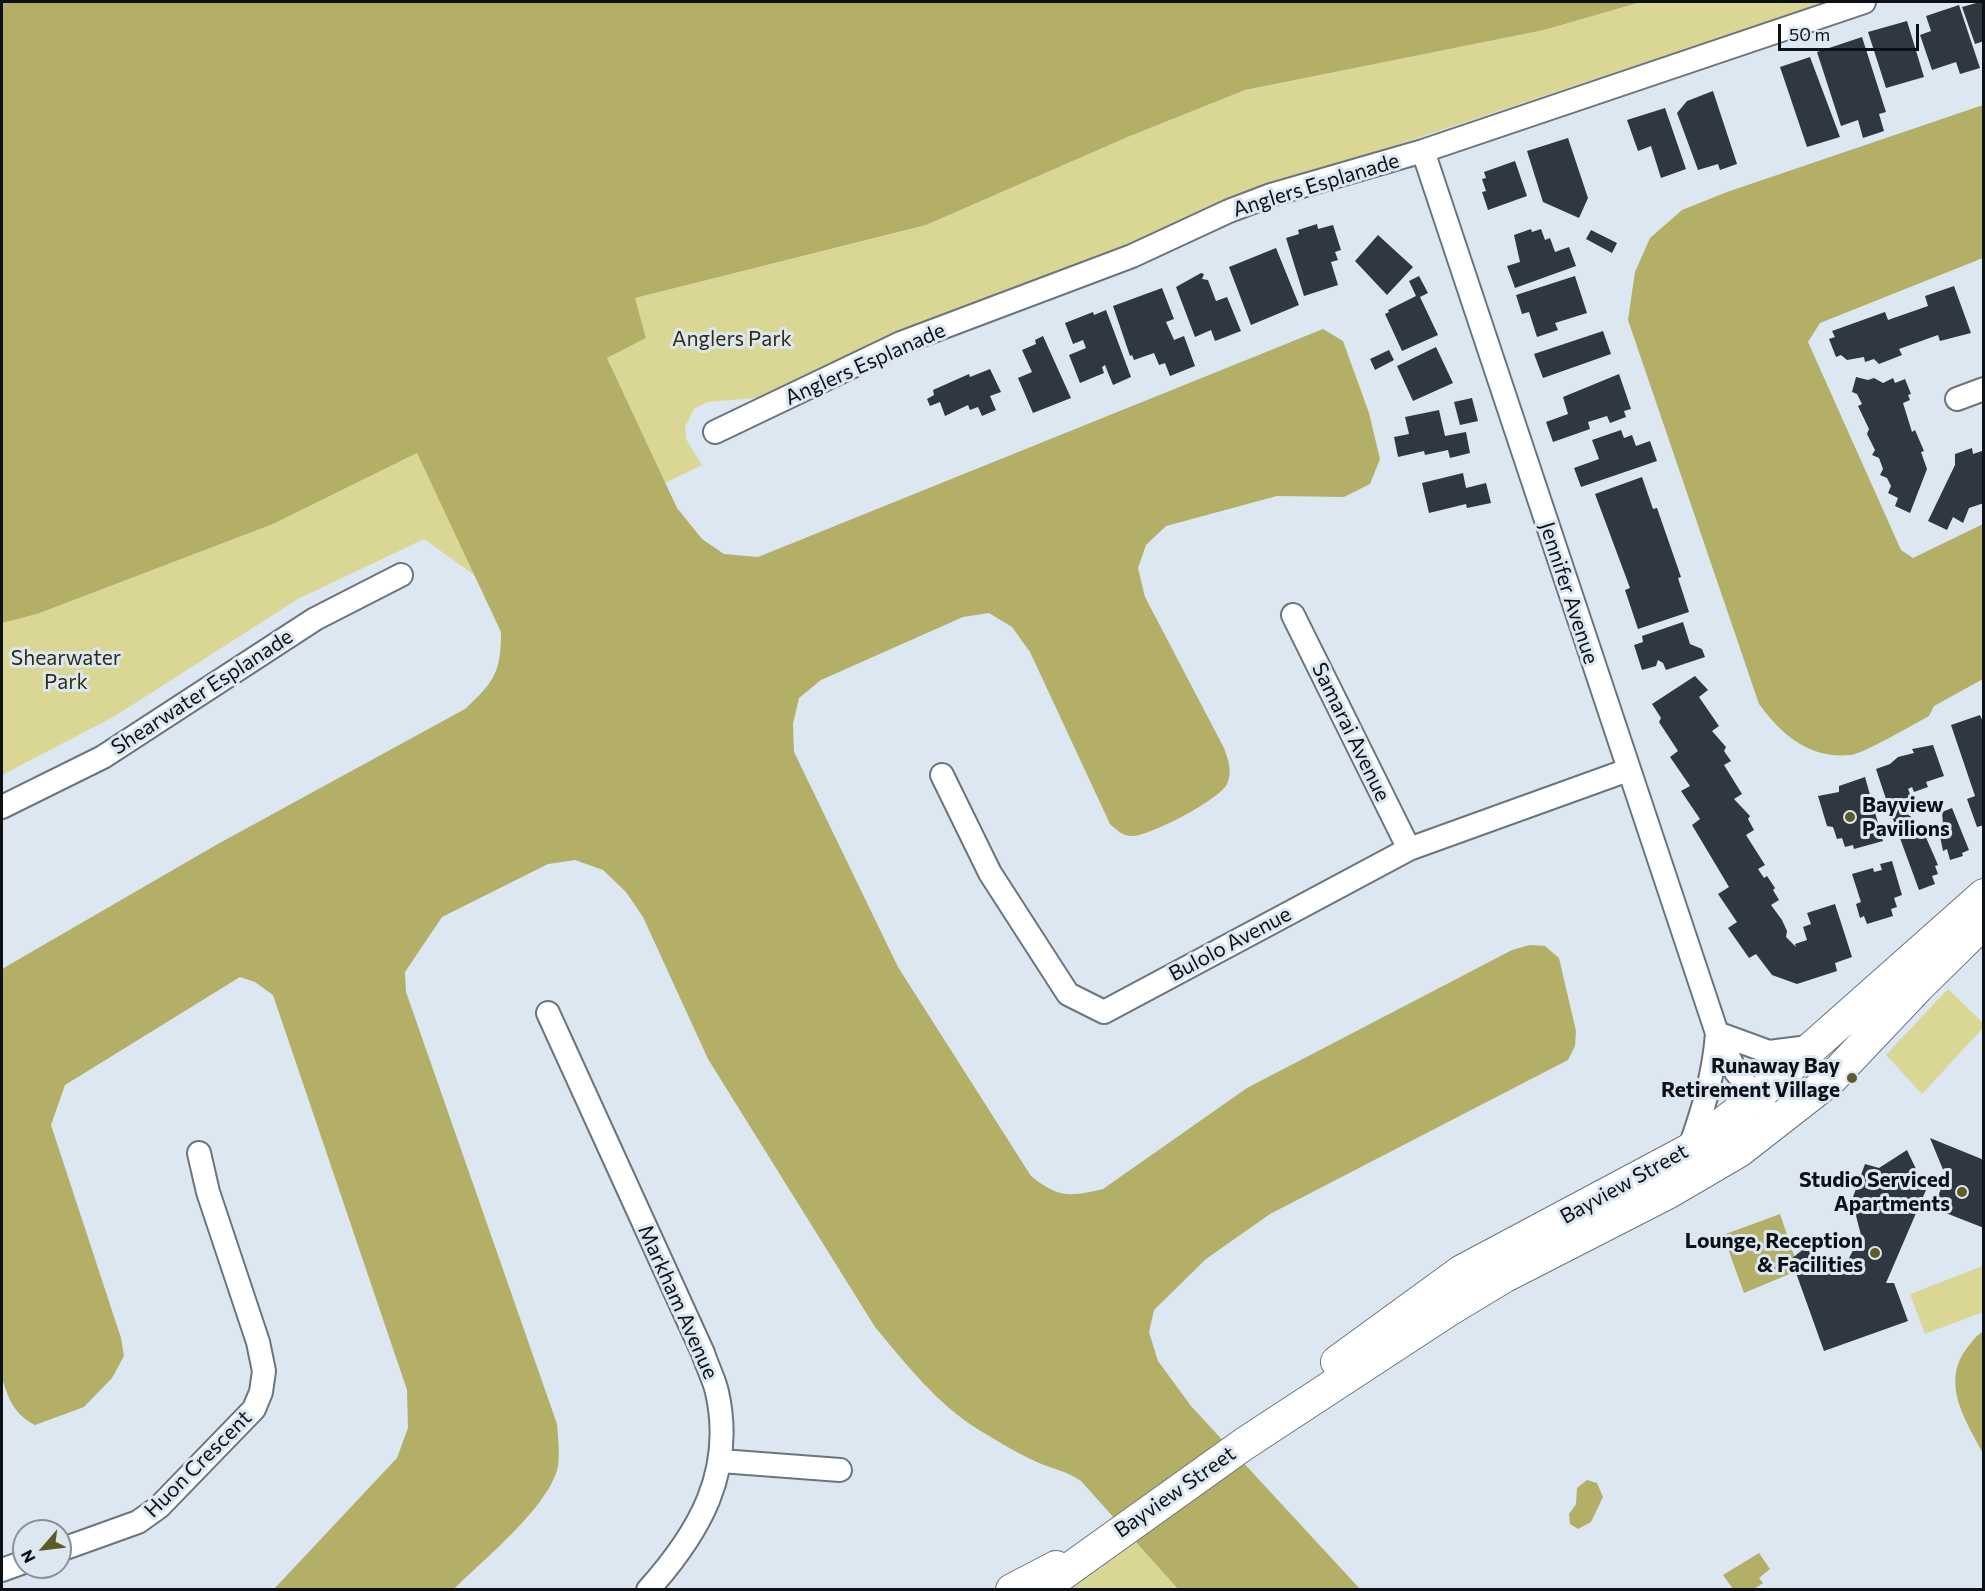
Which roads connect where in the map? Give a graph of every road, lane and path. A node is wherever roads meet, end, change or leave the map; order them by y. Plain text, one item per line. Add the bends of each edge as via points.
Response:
1 (1864, 2) edge
2 (1423, 152) junction
3 (1983, 389) edge
4 (1957, 399) dead end
5 (715, 432) dead end
6 (401, 575) dead end
7 (1293, 615) dead end
8 (1628, 770) junction
9 (942, 775) dead end
10 (2, 807) edge
11 (1409, 849) junction
12 (1983, 895) edge
13 (1983, 922) edge
14 (1881, 1005) junction
15 (548, 1013) dead end
16 (1717, 1033) junction
17 (1809, 1047) junction
18 (1755, 1098) junction
19 (1778, 1123) junction
20 (1689, 1150) junction
21 (199, 1153) dead end
22 (1398, 1329) junction
23 (721, 1461) junction
24 (840, 1470) dead end
25 (1107, 1540) junction
26 (72, 1546) edge
27 (648, 1590) edge
28 (1012, 1590) edge
29 (1040, 1590) edge

1 - 2 street, Anglers Esplanade
2 - 5 street, Anglers Esplanade via 1270,195 1229,211 1132,256 901,343
2 - 8 street, Jennifer Avenue
3 - 4 street
6 - 10 street, Shearwater Esplanade via 315,619 103,757
7 - 11 street, Samarai Avenue
8 - 11 street, Bulolo Avenue
8 - 16 street, Jennifer Avenue
9 - 11 street, Bulolo Avenue via 990,873 1068,994 1104,1011
12 - 14 main road, Bayview Street
13 - 14 main road, Bayview Street
14 - 17 main road, Bayview Street
14 - 19 main road, Bayview Street via 1830,1080
15 - 23 street, Markham Avenue via 706,1363 717,1392
16 - 17 street via 1769,1052
16 - 18 street, Jennifer Avenue via 1736,1072
16 - 20 street, Jennifer Avenue via 1708,1097
17 - 18 main road, Bayview Street
18 - 19 street, Jennifer Avenue
18 - 20 main road, Bayview Street
19 - 22 main road, Bayview Street via 1703,1172
20 - 22 main road, Bayview Street via 1462,1271
21 - 26 street, Huon Crescent via 208,1192 258,1342 264,1371 261,1392 254,1409 159,1507 138,1522
22 - 25 main road, Bayview Street via 1309,1385 1244,1444
23 - 24 street
23 - 27 street, Markham Avenue via 702,1515
25 - 28 main road, Bayview Street
25 - 29 main road, Bayview Street

